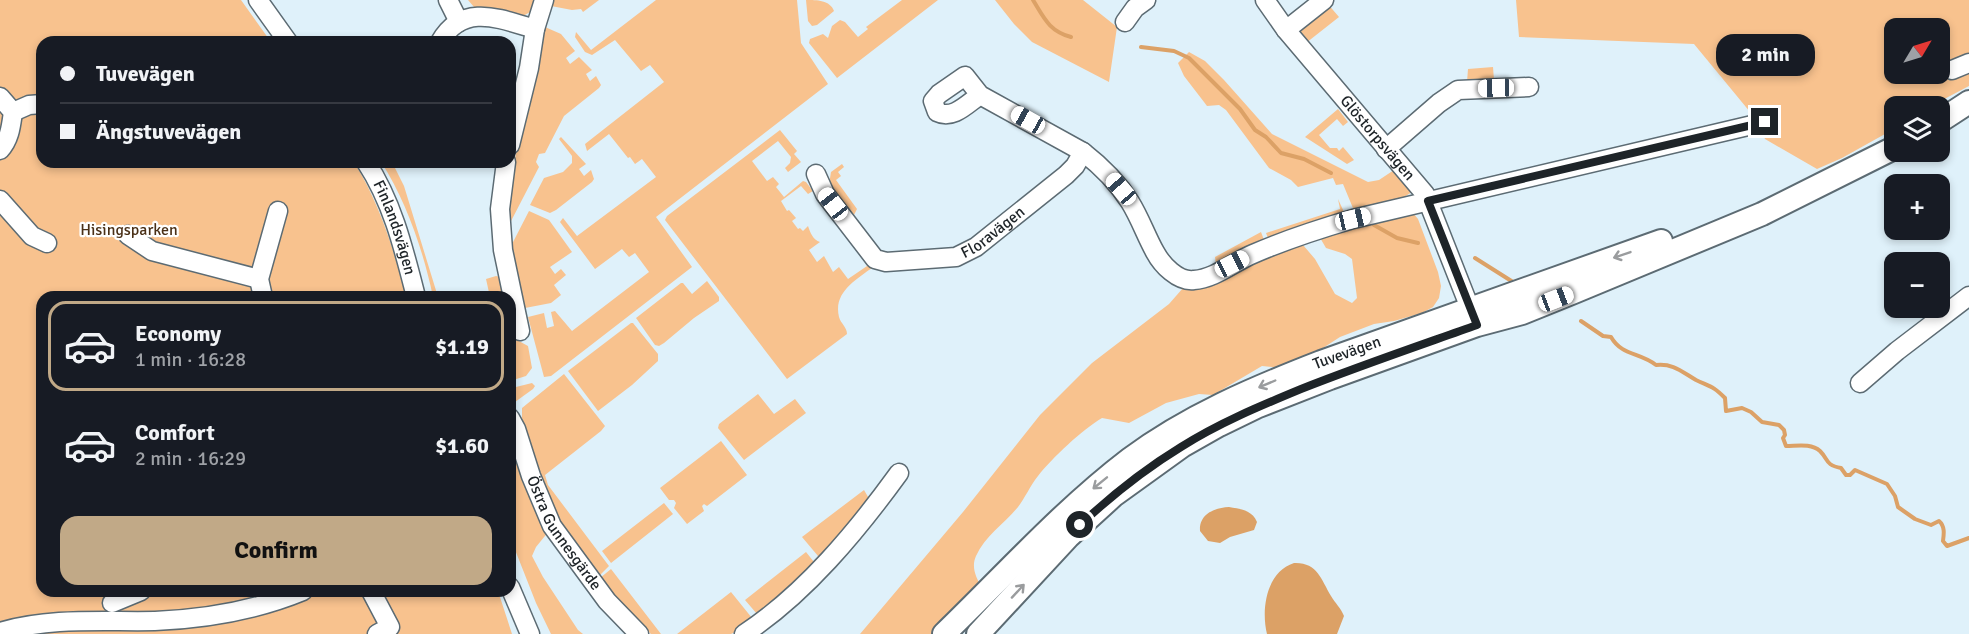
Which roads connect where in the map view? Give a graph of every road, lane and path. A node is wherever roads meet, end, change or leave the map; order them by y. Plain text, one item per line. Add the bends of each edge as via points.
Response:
1 (258, 0) edge
2 (448, 0) edge
3 (544, 0) edge
4 (1146, 0) edge
5 (1265, 0) edge
6 (1324, 0) edge
7 (459, 22) junction
8 (1125, 22) dead end
9 (535, 29) junction
10 (1286, 30) junction
11 (284, 36) edge
12 (444, 36) edge
13 (1969, 63) edge
14 (1952, 70) dead end
15 (1529, 87) dead end
16 (980, 94) dead end
17 (0, 98) edge
18 (1969, 102) edge
19 (36, 104) edge
20 (13, 112) junction
21 (1950, 114) edge
22 (516, 121) edge
23 (1765, 122) dead end
24 (1386, 148) junction
25 (0, 150) edge
26 (1083, 152) junction
27 (1884, 153) edge
28 (370, 168) edge
29 (380, 168) edge
30 (505, 168) edge
31 (816, 174) dead end
32 (0, 200) edge
33 (1428, 201) junction
34 (278, 211) dead end
35 (128, 235) dead end
36 (47, 243) dead end
37 (261, 288) edge
38 (414, 291) edge
39 (423, 291) edge
40 (512, 291) edge
41 (1969, 296) edge
42 (516, 312) edge
43 (1474, 317) junction
44 (520, 331) dead end
45 (1860, 383) dead end
46 (516, 429) edge
47 (898, 473) dead end
48 (126, 597) edge
49 (288, 597) edge
50 (374, 597) edge
51 (514, 597) edge
52 (112, 603) dead end
53 (69, 628) edge
54 (0, 632) edge
55 (377, 634) edge
56 (530, 634) edge
57 (639, 634) edge
58 (744, 634) edge
59 (944, 634) edge
60 (978, 634) edge

1 - 11 street
2 - 7 street
3 - 9 street
4 - 8 street
5 - 10 street, Glöstorpsvägen
6 - 10 street
7 - 9 street via 484,16
7 - 12 street
9 - 22 street
10 - 24 street, Glöstorpsvägen
13 - 14 street
15 - 24 street via 1458,90
16 - 26 street
17 - 20 street
18 - 21 main road
19 - 20 street
20 - 25 street via 10,131
23 - 33 street
24 - 33 street, Glöstorpsvägen
26 - 31 street, Floravägen via 1066,175 976,247 956,257 886,262 875,259 825,194
26 - 33 street via 1121,189 1156,255 1182,279 1203,278 1292,237
27 - 43 main road, Tuvevägen via 1815,186
28 - 38 street, Finlandsvägen via 395,219
29 - 39 street, Finlandsvägen via 404,220
30 - 40 street via 500,218
32 - 36 street via 32,236
33 - 43 street, Glöstorpsvägen
34 - 37 street
35 - 37 street via 152,250
41 - 45 street
42 - 44 street
43 -> 59 main road, Tuvevägen via 1268,383 1170,432 1094,488
60 -> 43 main road, Tuvevägen via 1068,537 1131,481 1182,446 1256,407
46 - 57 street, Östra Gunnesgärde via 552,526 607,601
47 - 58 street via 822,567
48 - 52 street
49 - 53 street via 234,612 156,621 101,619
50 - 55 street via 390,627
51 - 56 street
53 - 54 street via 37,624

